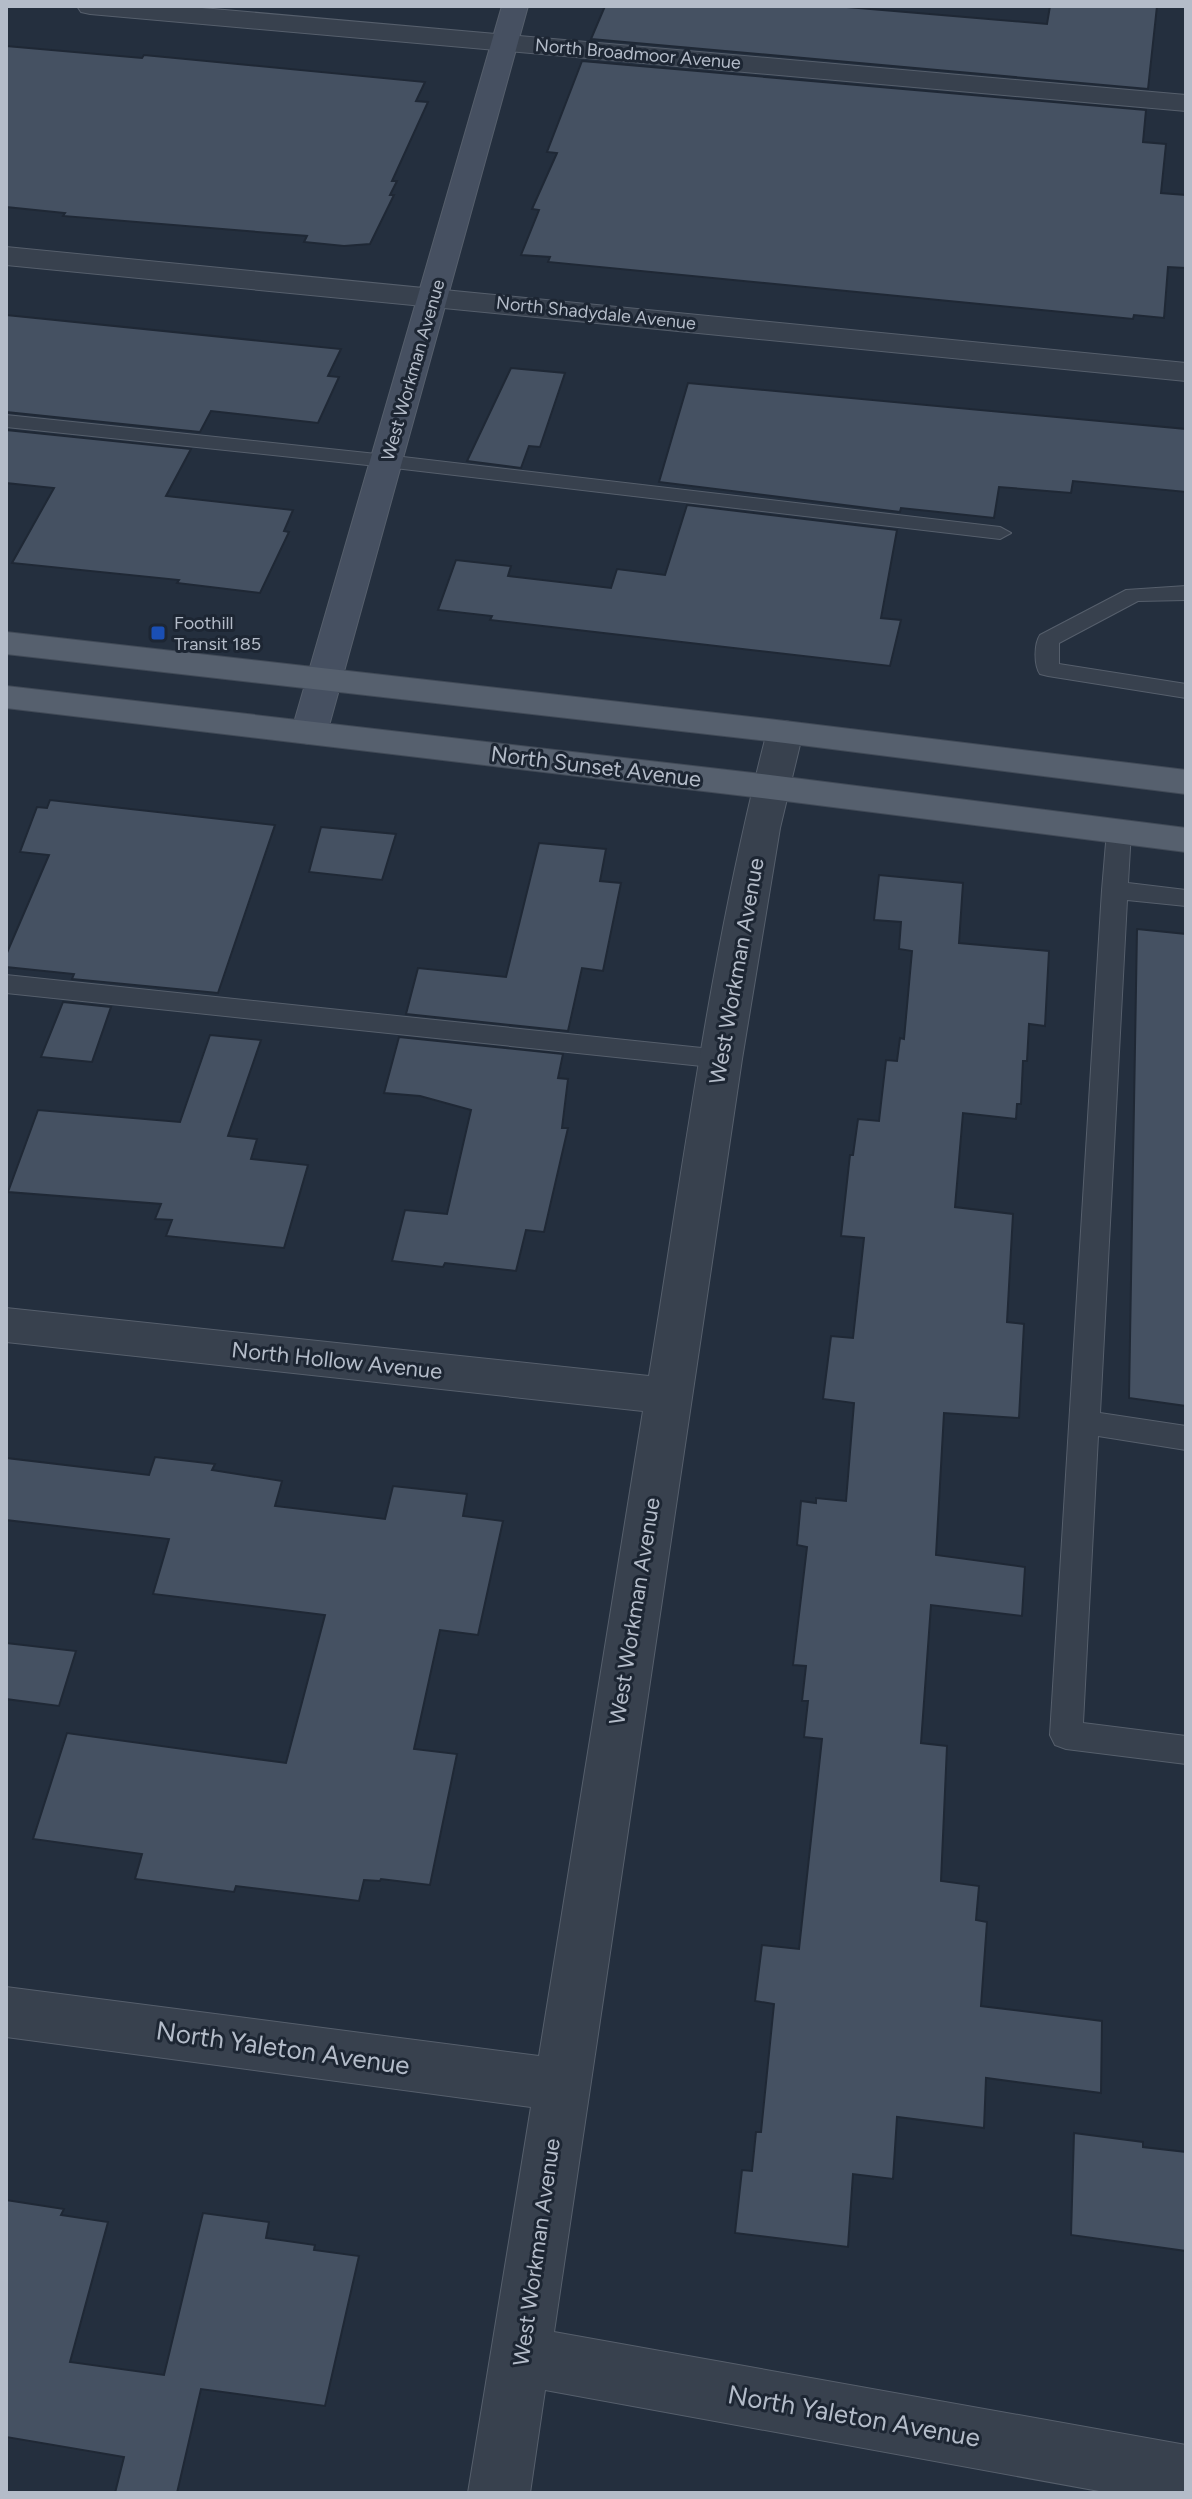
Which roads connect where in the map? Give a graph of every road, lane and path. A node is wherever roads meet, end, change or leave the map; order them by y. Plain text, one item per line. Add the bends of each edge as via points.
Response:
1 (90, 6) edge
2 (515, 6) edge
3 (505, 42) junction
4 (1186, 103) edge
5 (6, 256) edge
6 (433, 297) junction
7 (1186, 372) edge
8 (6, 421) edge
9 (386, 461) junction
10 (1000, 533) dead end
11 (1186, 593) edge
12 (6, 643) edge
13 (325, 680) junction
14 (1186, 691) edge
15 (6, 697) edge
16 (785, 732) junction
17 (309, 733) junction
18 (1186, 782) edge
19 (770, 787) junction
20 (1119, 831) junction
21 (1186, 840) edge
22 (1114, 890) junction
23 (1186, 898) edge
24 (6, 984) edge
25 (721, 1059) junction
26 (6, 1325) edge
27 (668, 1396) junction
28 (1084, 1422) junction
29 (1186, 1438) edge
30 (1186, 1750) edge
31 (6, 2012) edge
32 (561, 2085) junction
33 (522, 2356) junction
34 (1186, 2476) edge
35 (499, 2493) edge

1 - 3 street, North Broadmoor Avenue
2 - 3 street, West Workman Avenue
3 - 4 street, North Broadmoor Avenue
3 - 6 street, West Workman Avenue
5 - 6 street, North Shadydale Avenue
6 - 7 street, North Shadydale Avenue
6 - 9 street, West Workman Avenue
8 - 9 lane
9 - 10 lane
9 - 13 street, West Workman Avenue
11 - 14 lane via 1134,595 1048,640 1048,669
12 - 13 main road
13 - 16 main road
13 - 17 street, West Workman Avenue
15 - 17 main road, North Sunset Avenue
16 - 18 main road
16 - 19 street, West Workman Avenue
17 - 19 main road, North Sunset Avenue
19 - 20 main road, North Sunset Avenue
19 - 25 street, West Workman Avenue
20 - 21 main road, North Sunset Avenue
20 - 22 lane
22 - 23 lane
22 - 28 lane
24 - 25 lane
25 - 27 street, West Workman Avenue
26 - 27 street, North Hollow Avenue
27 - 32 street, West Workman Avenue
28 - 29 lane
28 - 30 lane via 1066,1735
31 - 32 street, North Yaleton Avenue
32 - 33 street, West Workman Avenue
33 - 34 street, North Yaleton Avenue
33 - 35 street, West Workman Avenue

